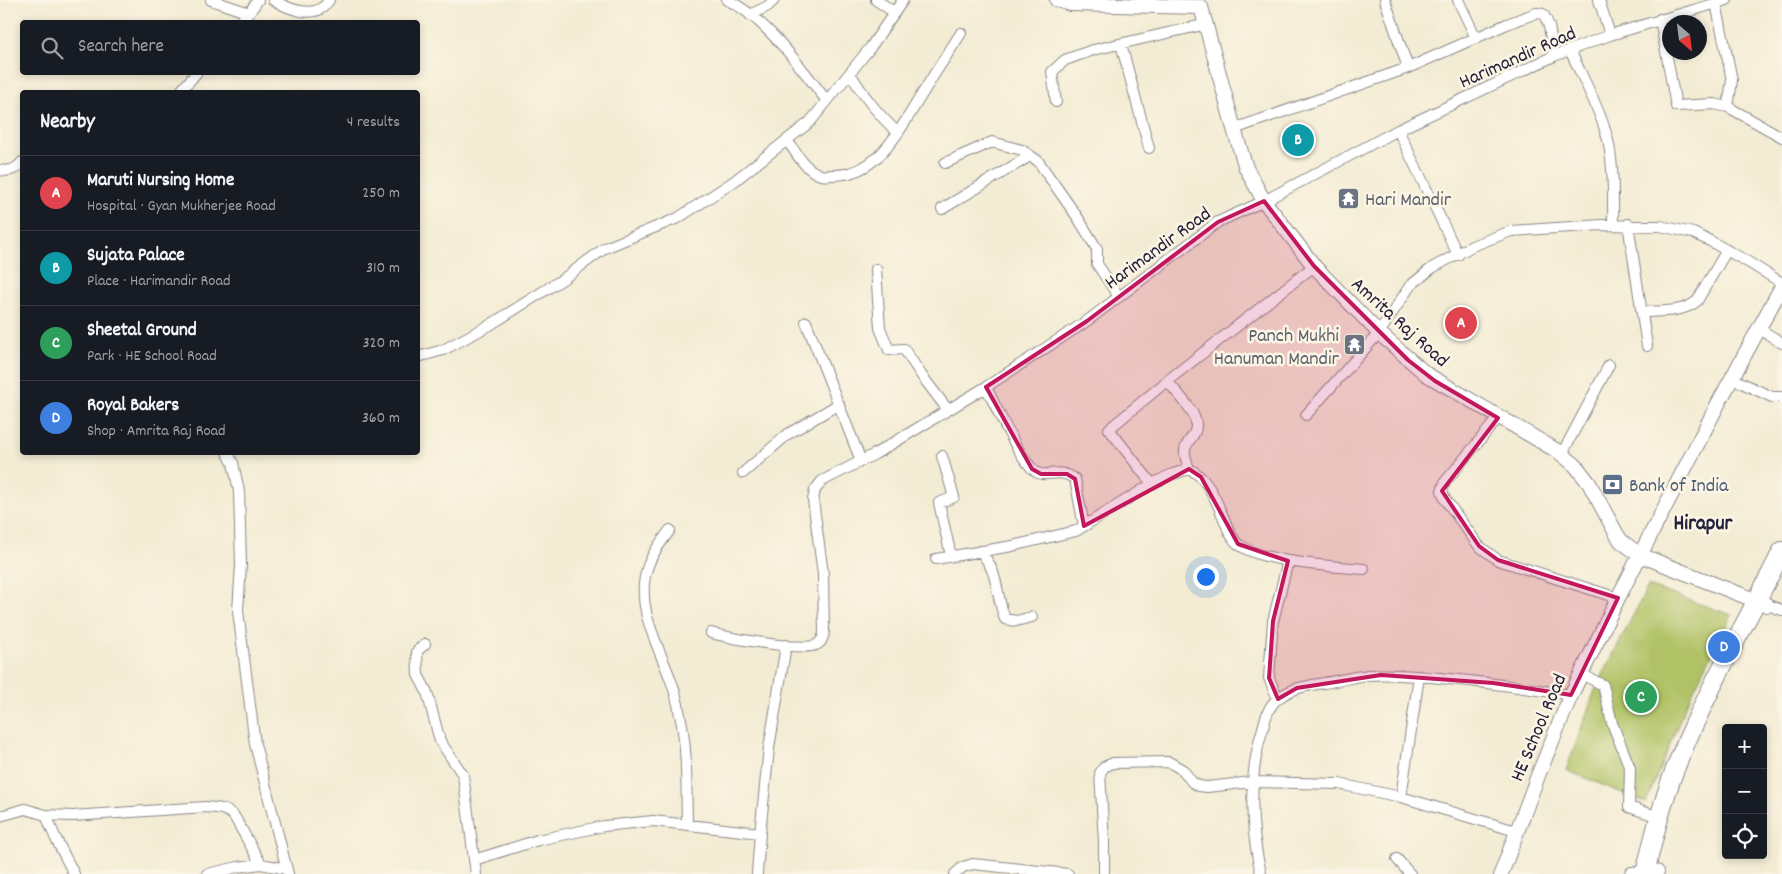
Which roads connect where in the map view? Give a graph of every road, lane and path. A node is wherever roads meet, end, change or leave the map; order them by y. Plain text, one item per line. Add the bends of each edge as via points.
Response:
1 (210, 0) edge
2 (258, 0) edge
3 (273, 0) edge
4 (329, 0) edge
5 (727, 0) edge
6 (774, 0) edge
7 (876, 0) edge
8 (903, 0) edge
9 (1058, 0) edge
10 (1385, 0) edge
11 (1458, 0) edge
12 (1599, 0) edge
13 (1727, 0) edge
14 (1716, 3) junction
15 (1200, 4) edge
16 (249, 12) junction
17 (894, 12) junction
18 (750, 15) junction
19 (1660, 19) junction
20 (242, 20) edge
21 (1207, 24) junction
22 (962, 33) dead end
23 (1610, 35) junction
24 (1476, 38) junction
25 (1121, 44) junction
26 (1570, 50) junction
27 (1554, 56) junction
28 (1408, 68) junction
29 (850, 73) junction
30 (194, 75) edge
31 (182, 90) edge
32 (827, 101) junction
33 (1056, 102) dead end
34 (1728, 107) junction
35 (1234, 129) junction
36 (1398, 130) junction
37 (898, 133) junction
38 (1782, 137) edge
39 (787, 140) junction
40 (1150, 148) dead end
41 (1030, 156) junction
42 (945, 163) dead end
43 (20, 164) edge
44 (0, 170) edge
45 (1264, 202) junction
46 (942, 209) dead end
47 (1628, 224) junction
48 (1613, 225) junction
49 (1727, 250) junction
50 (1458, 255) junction
51 (1314, 266) junction
52 (876, 269) dead end
53 (1782, 284) edge
54 (1119, 296) junction
55 (1642, 312) junction
56 (806, 322) dead end
57 (1758, 328) junction
58 (1379, 333) junction
59 (1782, 343) edge
60 (1647, 346) dead end
61 (420, 356) edge
62 (1609, 364) dead end
63 (1731, 378) junction
64 (1167, 381) junction
65 (986, 387) junction
66 (1782, 398) edge
67 (839, 404) junction
68 (948, 410) junction
69 (1306, 415) dead end
70 (1498, 418) junction
71 (1562, 454) junction
72 (229, 455) edge
73 (942, 456) dead end
74 (861, 461) junction
75 (1189, 469) junction
76 (743, 473) dead end
77 (1152, 484) junction
78 (1084, 526) junction
79 (670, 530) dead end
80 (980, 551) junction
81 (1782, 551) edge
82 (1640, 555) junction
83 (950, 556) junction
84 (936, 559) dead end
85 (1288, 561) junction
86 (1364, 569) dead end
87 (1782, 575) edge
88 (1618, 598) junction
89 (1769, 605) edge
90 (1032, 617) dead end
91 (711, 633) dead end
92 (425, 644) dead end
93 (786, 645) junction
94 (1581, 674) junction
95 (1419, 676) junction
96 (1571, 695) junction
97 (1278, 699) junction
98 (1252, 782) junction
99 (1401, 797) junction
100 (0, 816) edge
101 (46, 816) junction
102 (1659, 817) junction
103 (687, 825) junction
104 (1516, 832) junction
105 (760, 833) junction
106 (1397, 859) dead end
107 (474, 860) junction
108 (261, 864) junction
109 (287, 871) edge
110 (1647, 873) edge
111 (74, 874) edge
112 (207, 874) edge
113 (476, 874) edge
114 (758, 874) edge
115 (956, 874) edge
116 (1068, 874) edge
117 (1104, 874) edge
118 (1261, 874) edge
119 (1410, 874) edge
120 (1501, 874) edge

1 - 16 street
2 - 16 street
3 - 4 street via 297,11 309,11 320,9
5 - 18 street
6 - 18 street
7 - 17 street
8 - 17 street
9 - 15 main road via 1071,4
10 - 28 street
11 - 24 street
12 - 23 street
13 - 14 street, Harimandir Road
14 - 19 street, Harimandir Road
14 - 34 street via 1732,80
15 - 21 main road, Amrita Raj Road
16 - 20 street
17 - 29 street
18 - 32 street via 780,42
19 - 23 street, Harimandir Road
19 - 34 street via 1676,106 1714,104
21 - 25 street
21 - 35 main road, Amrita Raj Road
22 - 37 street
23 - 26 street, Harimandir Road
24 - 27 street via 1536,13 1543,14 1549,26
24 - 28 street
25 - 33 street via 1065,60 1052,72
25 - 40 street
26 - 27 street, Harimandir Road
26 - 48 street via 1608,139 1612,163
27 - 36 street, Harimandir Road
28 - 35 street
29 - 32 street
29 - 37 street via 866,100
30 - 31 street
32 - 39 street via 810,122
34 - 38 street
35 - 45 main road, Amrita Raj Road via 1246,168
36 - 45 street, Harimandir Road
36 - 50 street
37 - 39 street via 880,155 858,171 841,176 822,175 809,168
39 - 61 street via 733,182 678,218 605,248 490,325 443,350
41 - 42 street via 1022,150 992,142
41 - 46 street
41 - 54 street via 1038,161 1078,218 1097,249 1097,264
43 - 44 street via 15,169
45 - 51 main road, Amrita Raj Road
45 - 54 street, Harimandir Road via 1218,222
47 - 48 street
47 - 49 street via 1684,231
47 - 55 street
48 - 50 street via 1511,231
49 - 53 street
49 - 55 street via 1692,305 1676,310
50 - 58 street via 1432,268 1410,286
51 - 58 main road, Amrita Raj Road
51 - 64 street
52 - 68 street via 880,328 889,350 904,349
53 - 57 main road, HE School Road
54 - 65 street, Harimandir Road via 1087,321
55 - 60 street
56 - 67 street
57 - 59 street
57 - 63 main road, HE School Road
58 - 69 street
58 - 70 main road, Amrita Raj Road via 1426,374
62 - 71 street
63 - 66 street via 1772,397
63 - 82 main road, HE School Road
64 - 75 street via 1193,414 1196,425 1194,437 1184,451
64 - 77 street via 1110,429
65 - 68 street, Harimandir Road
65 - 78 street via 1032,469 1041,474 1067,474 1075,479
67 - 74 street
67 - 76 street via 788,434
68 - 74 street, Harimandir Road
70 - 71 main road, Amrita Raj Road
70 - 88 street via 1445,482 1442,491 1445,499 1479,546 1498,560
71 - 82 main road, Amrita Raj Road via 1590,483 1621,540
72 - 109 street via 240,491 238,611 255,744
73 - 83 street via 954,497 939,502
74 - 93 street, Harimandir Road via 822,481 815,490 813,500 823,574 824,632 822,640 814,646
75 - 77 street
75 - 85 street via 1207,485 1238,544
77 - 78 street
78 - 80 street via 1012,546
79 - 103 street via 647,569 644,599 681,716 686,748
80 - 83 street
80 - 90 street via 995,572 1005,619 1016,621
81 - 89 highway
82 - 88 main road, HE School Road
82 - 89 main road, Amrita Raj Road
83 - 84 street
85 - 86 street
85 - 97 street via 1273,621 1269,668 1269,678
87 - 89 highway
88 - 94 main road, HE School Road
89 - 102 highway via 1710,690 1687,740
89 - 110 highway via 1710,714
91 - 93 street
92 - 107 street via 417,651 418,675 427,692 440,741 463,775
93 - 105 street via 769,748
94 - 96 main road, HE School Road
94 - 102 street via 1603,685 1612,723 1630,768 1629,807
95 - 96 street
95 - 97 street via 1369,675 1298,688
95 - 99 street
96 - 104 main road, HE School Road
97 - 98 street via 1267,714
98 - 99 street via 1339,784
98 - 117 street via 1199,786 1169,762 1113,763 1104,767 1100,773
98 - 118 street via 1252,813
99 - 104 street
100 - 101 street via 25,809
101 - 108 street via 205,806 222,808 234,816
101 - 111 street
102 - 110 highway
103 - 105 street
103 - 107 street via 653,821 604,826 538,840
104 - 120 main road, HE School Road
105 - 114 street
106 - 119 street
107 - 113 street
108 - 109 street
108 - 112 street
115 - 116 street via 973,864

